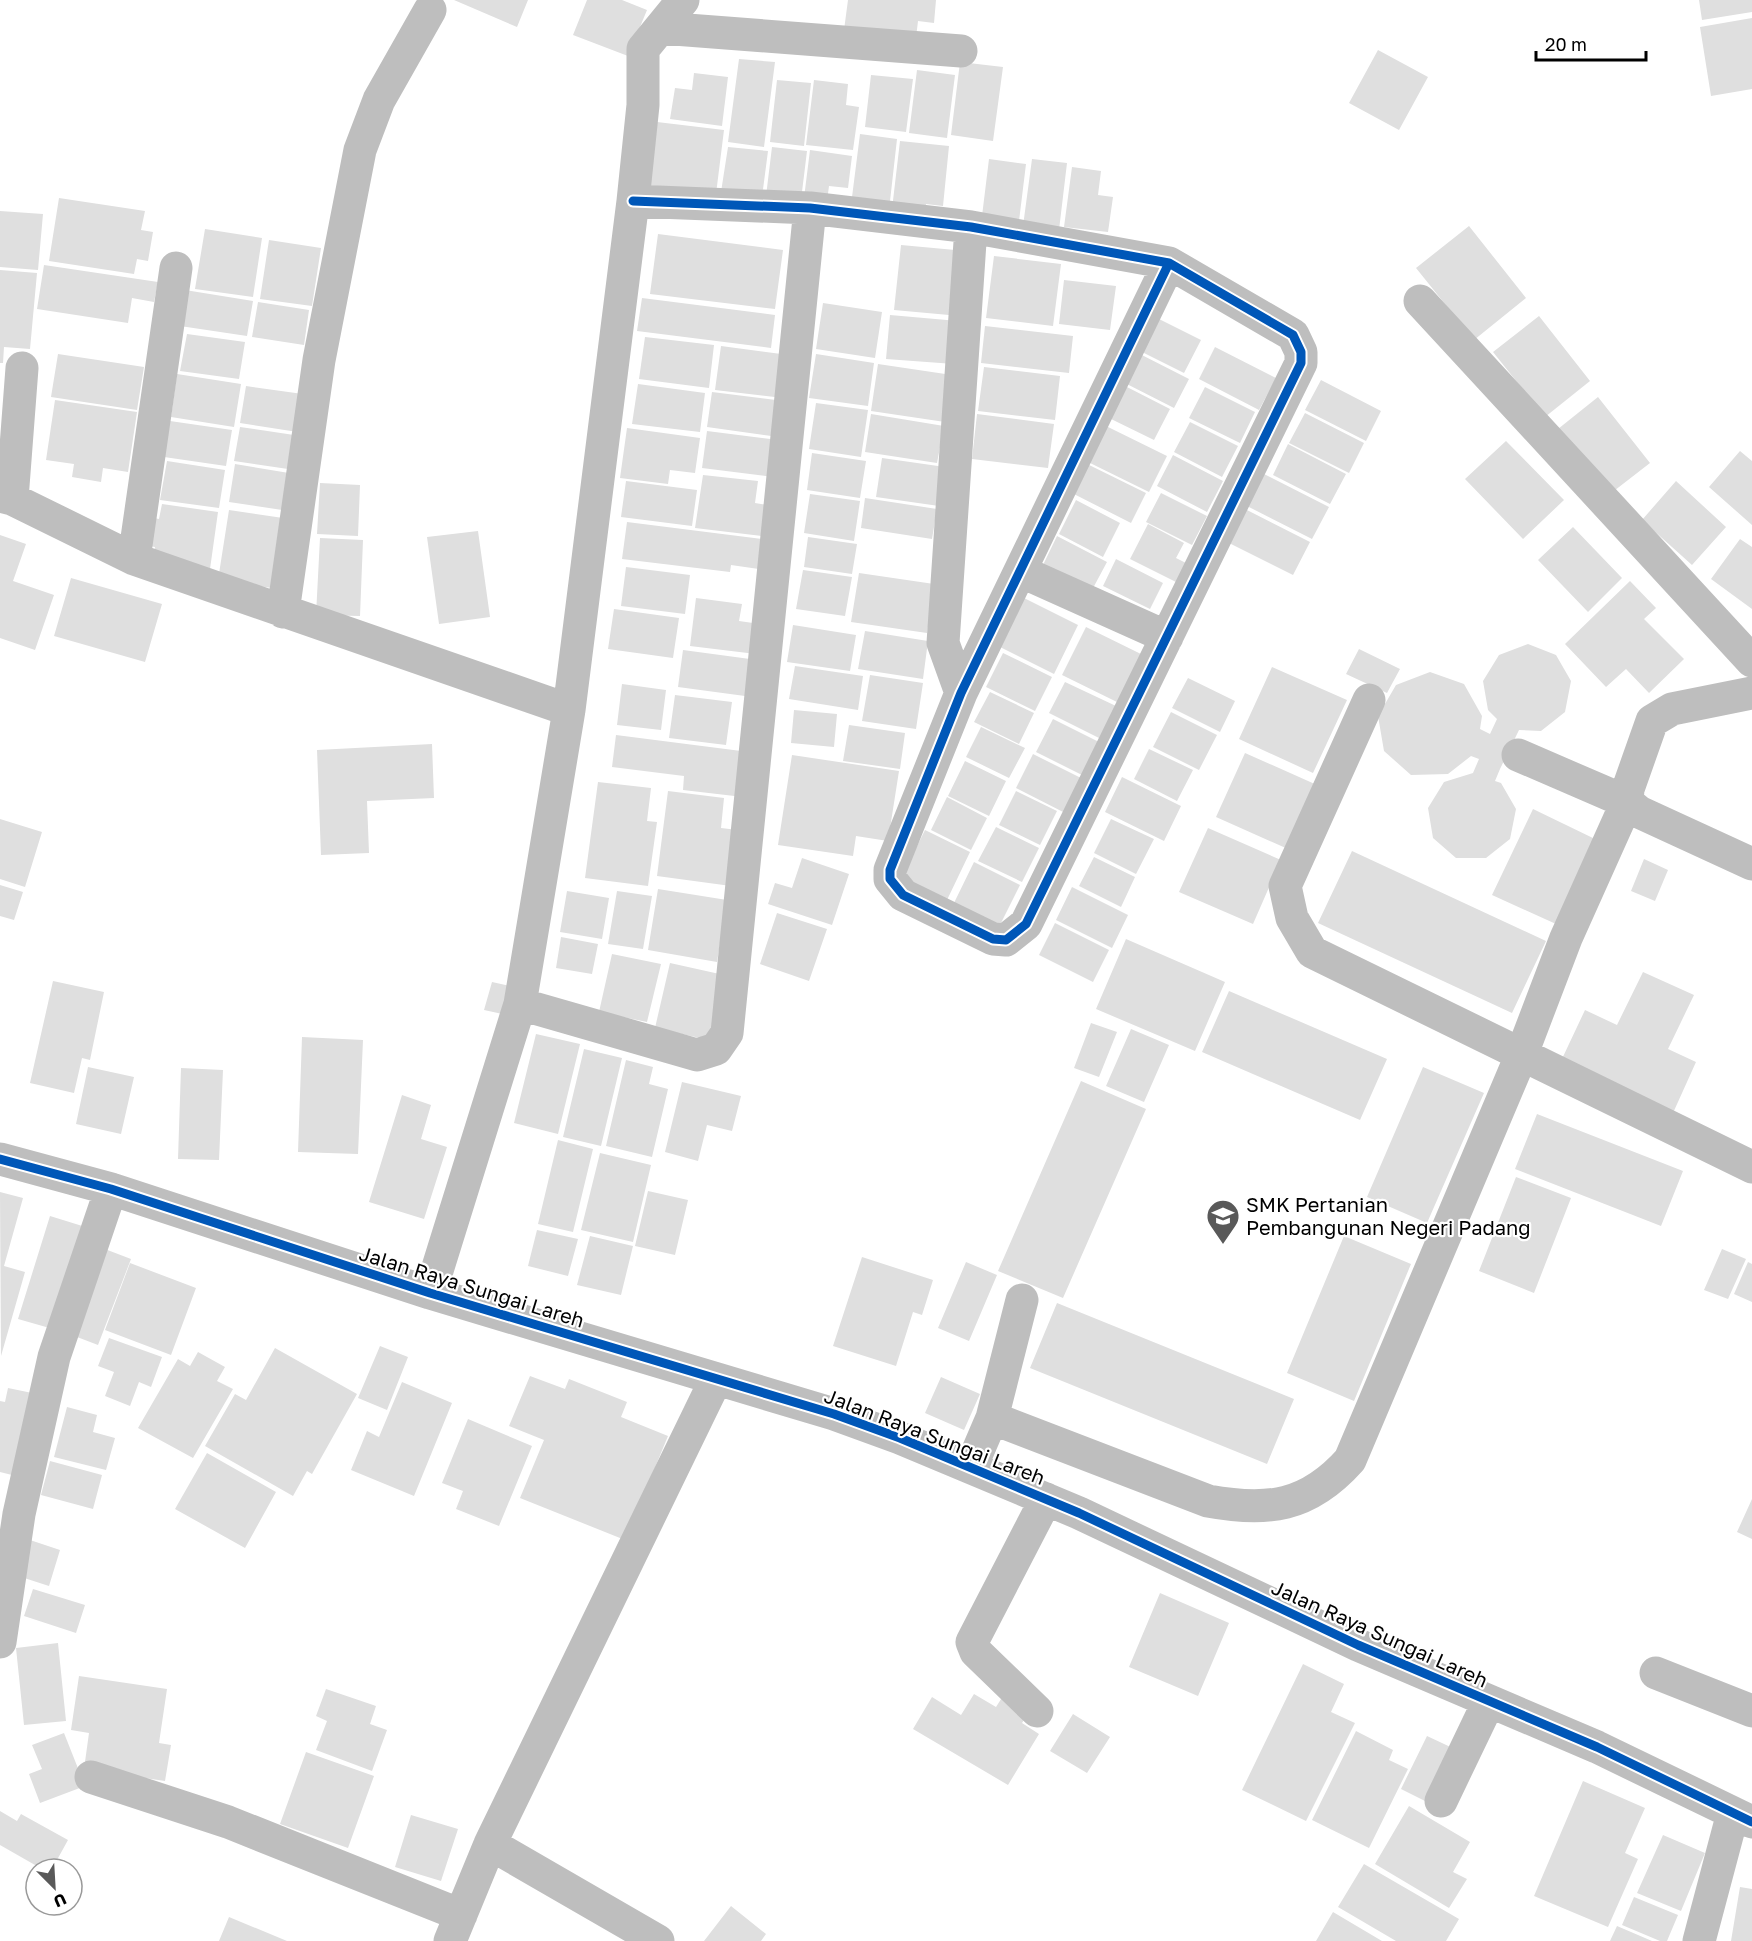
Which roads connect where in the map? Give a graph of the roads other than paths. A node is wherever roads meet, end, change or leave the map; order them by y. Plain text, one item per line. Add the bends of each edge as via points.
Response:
1 (683, 0) edge
2 (430, 10) dead end
3 (661, 28) junction
4 (961, 51) dead end
5 (633, 201) junction
6 (810, 208) junction
7 (971, 227) junction
8 (1169, 263) junction
9 (176, 268) dead end
10 (1420, 301) dead end
11 (22, 368) dead end
12 (6, 498) edge
13 (134, 559) junction
14 (1020, 571) junction
15 (283, 612) junction
16 (1167, 637) junction
17 (1752, 661) edge
18 (961, 693) junction
19 (1752, 693) edge
20 (1369, 700) dead end
21 (569, 710) junction
22 (1518, 755) dead end
23 (1627, 802) junction
24 (1752, 864) edge
25 (520, 1004) junction
26 (1521, 1056) junction
27 (0, 1159) edge
28 (1752, 1167) edge
29 (111, 1189) junction
30 (430, 1293) junction
31 (1022, 1300) dead end
32 (716, 1379) junction
33 (992, 1418) junction
34 (971, 1467) junction
35 (1046, 1499) junction
36 (0, 1642) edge
37 (1656, 1672) dead end
38 (1489, 1701) junction
39 (1037, 1711) dead end
40 (1752, 1711) edge
41 (91, 1777) dead end
42 (1442, 1801) dead end
43 (1742, 1817) edge
44 (490, 1844) junction
45 (456, 1928) edge
46 (658, 1941) edge
47 (1699, 1941) edge

1 - 3 street
2 - 15 street via 379,100 360,150 319,360
3 - 4 street
3 - 5 street via 643,49 643,105
5 - 6 street
5 - 21 street
6 - 7 street
6 - 25 street via 727,1033 716,1049 697,1055
7 - 8 street
7 - 18 street via 943,643
8 - 14 street
8 - 16 street via 1293,335 1301,352 1301,363
9 - 13 street
10 - 17 street
11 - 12 street
12 - 13 street
13 - 15 street
14 - 16 street
14 - 18 street
15 - 21 street
16 - 18 street via 1026,924 1005,940 993,939 903,895 890,879 890,870
19 - 23 street via 1672,709 1652,721
20 - 26 street via 1285,886 1292,918 1312,952
21 - 25 street
22 - 23 street
23 - 24 street via 1639,812
23 - 26 street via 1566,938
25 - 30 street
26 - 28 street
26 - 33 street via 1350,1460 1331,1482 1307,1496 1275,1505 1242,1508 1208,1502
27 - 29 street, Jalan Raya Sungai Lareh
29 - 30 street, Jalan Raya Sungai Lareh
29 - 36 street via 54,1357 19,1514
30 - 32 street, Jalan Raya Sungai Lareh
31 - 33 street
32 - 34 street, Jalan Raya Sungai Lareh via 834,1414
32 - 44 street
33 - 34 street
34 - 35 street, Jalan Raya Sungai Lareh
35 - 38 street, Jalan Raya Sungai Lareh via 1358,1645
35 - 39 street via 972,1642 976,1652
37 - 40 street
38 - 42 street
38 - 43 street, Jalan Raya Sungai Lareh
41 - 45 street via 228,1822
43 - 47 street
44 - 45 street
44 - 46 street

